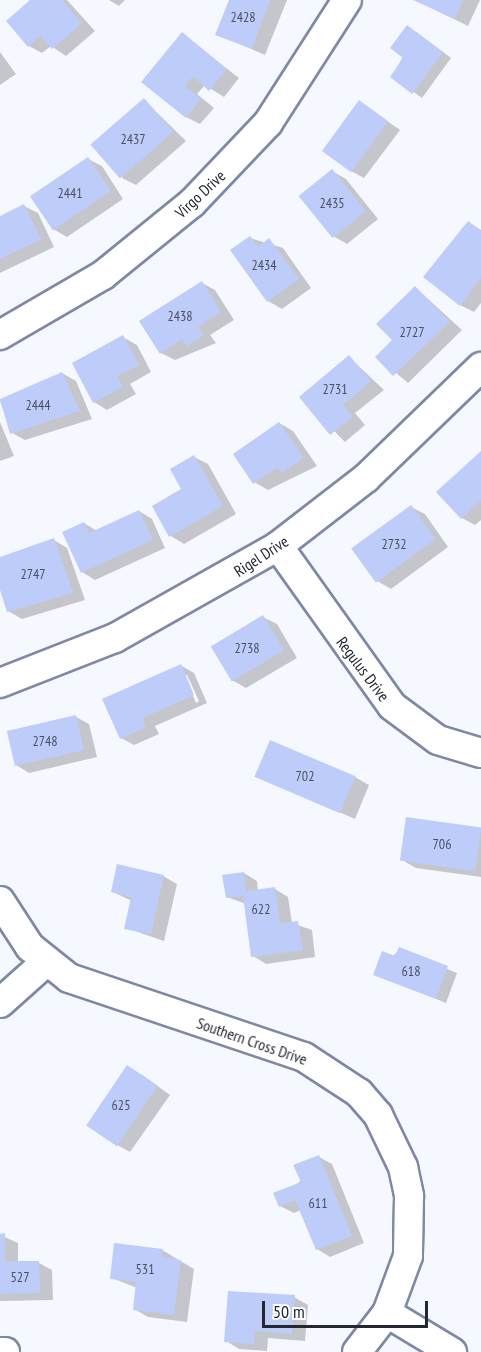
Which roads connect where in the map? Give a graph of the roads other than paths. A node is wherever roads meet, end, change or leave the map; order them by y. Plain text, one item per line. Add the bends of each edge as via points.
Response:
1 (347, 0) edge
2 (0, 335) edge
3 (481, 367) edge
4 (278, 546) junction
5 (0, 683) edge
6 (481, 753) edge
7 (0, 901) edge
8 (47, 962) junction
9 (0, 1003) edge
10 (387, 1313) junction
11 (0, 1352) edge
12 (5, 1352) edge
13 (357, 1352) edge
14 (452, 1352) edge

1 - 2 street, Virgo Drive via 268,123 192,203 103,275
3 - 4 street, Rigel Drive via 374,471
4 - 5 street, Rigel Drive via 115,638
4 - 6 street, Regulus Drive via 392,706 438,740
7 - 8 street, Southern Cross Drive via 16,929
8 - 9 street
8 - 10 street, Southern Cross Drive via 95,989 304,1057 359,1093 392,1141 410,1196 408,1256
10 - 13 street, Southern Cross Drive
10 - 14 street
11 - 12 street

